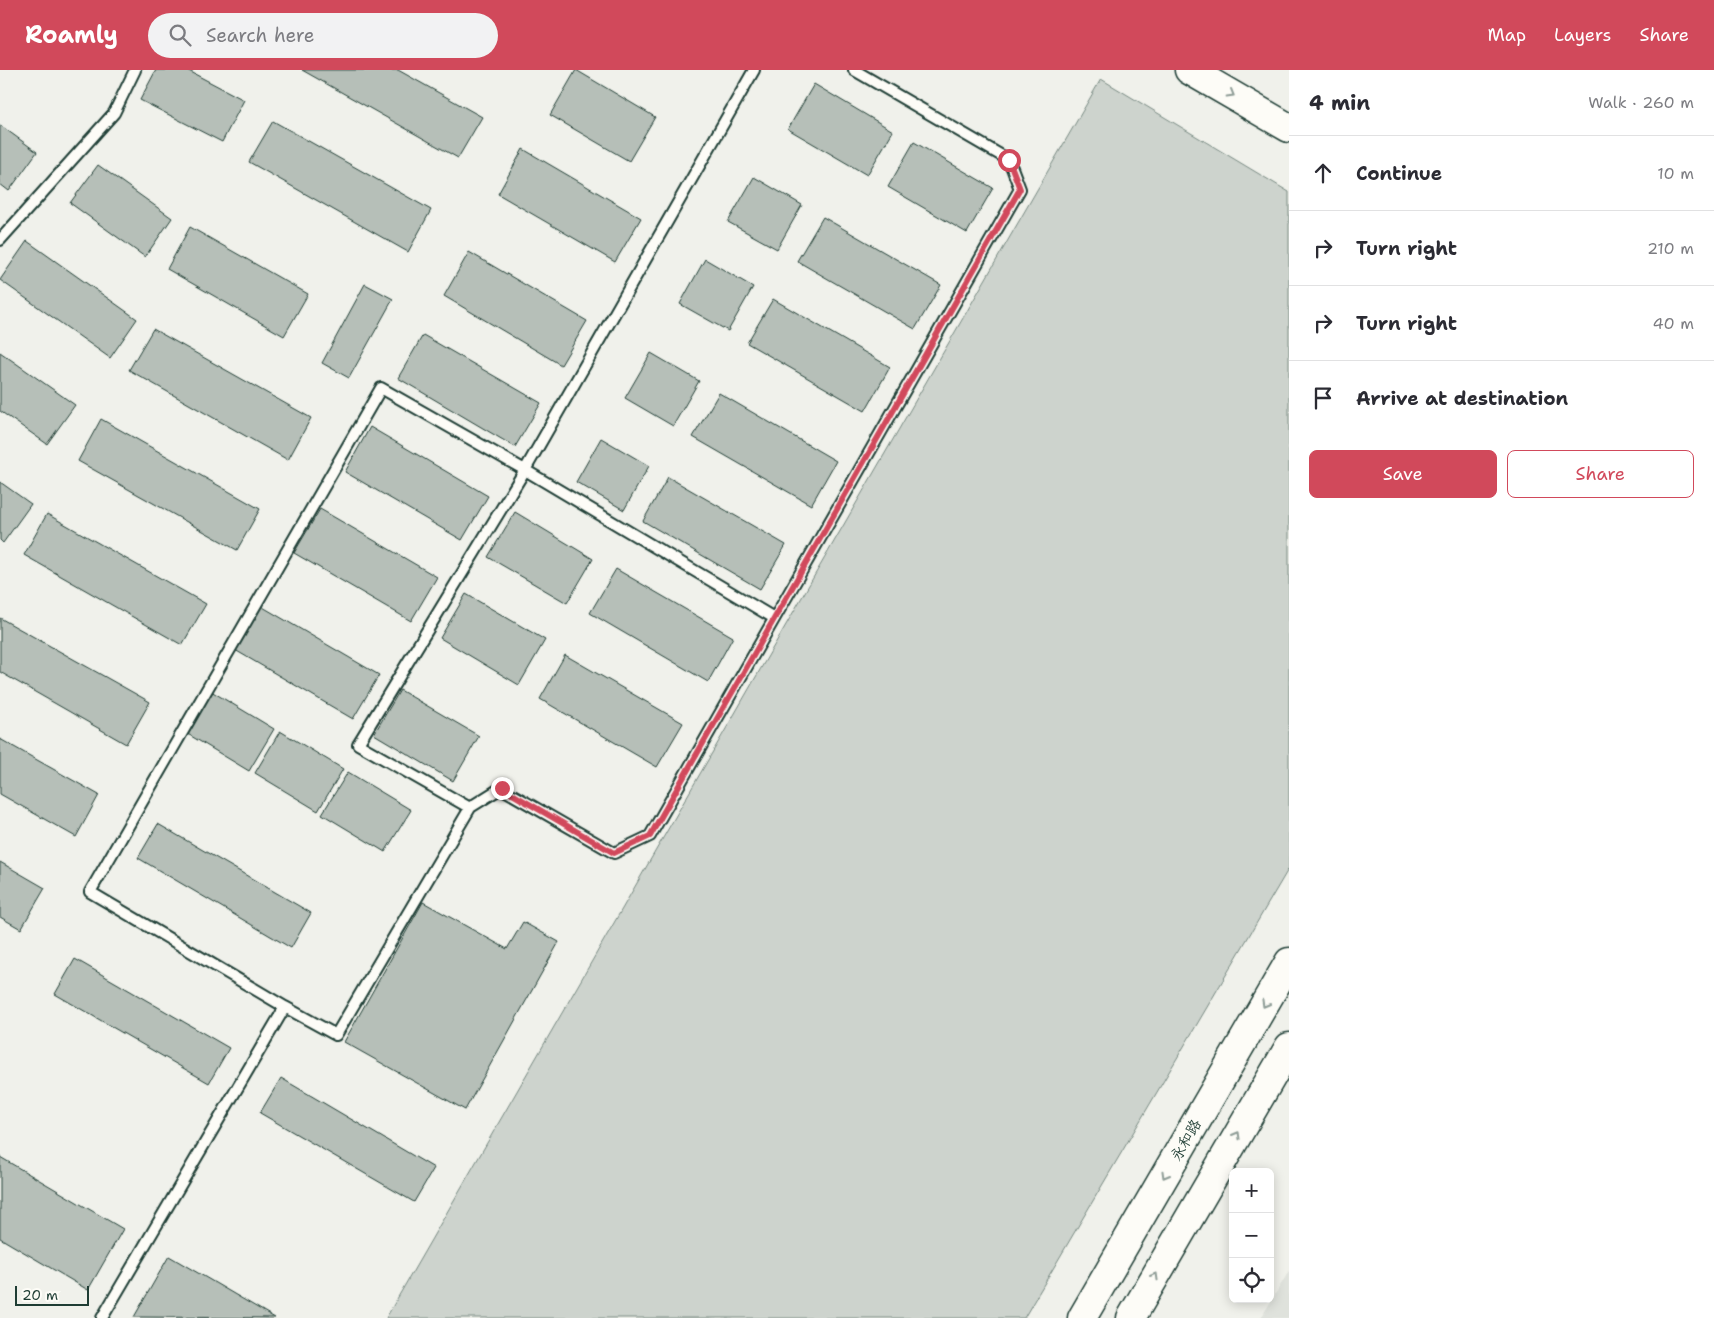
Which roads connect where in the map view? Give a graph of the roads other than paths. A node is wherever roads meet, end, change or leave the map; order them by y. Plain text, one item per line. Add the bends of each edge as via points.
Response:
1 (135, 70) edge
2 (754, 70) edge
3 (854, 70) edge
4 (1189, 70) edge
5 (1289, 128) edge
6 (0, 240) edge
7 (525, 470) junction
8 (774, 618) junction
9 (469, 808) junction
10 (1289, 962) edge
11 (285, 1007) junction
12 (1286, 1060) edge
13 (102, 1318) edge
14 (1082, 1318) edge
15 (1131, 1318) edge

1 - 6 lane via 114,113
2 - 7 lane
3 - 8 lane via 1009,160 1020,189
4 -> 5 main road
7 - 8 lane
7 - 9 lane via 358,744
7 - 11 lane via 380,388 90,892
8 - 9 lane via 650,836 614,853 502,788
9 - 11 lane via 336,1035
10 -> 14 main road, 永和路
11 - 13 lane
15 -> 12 main road

